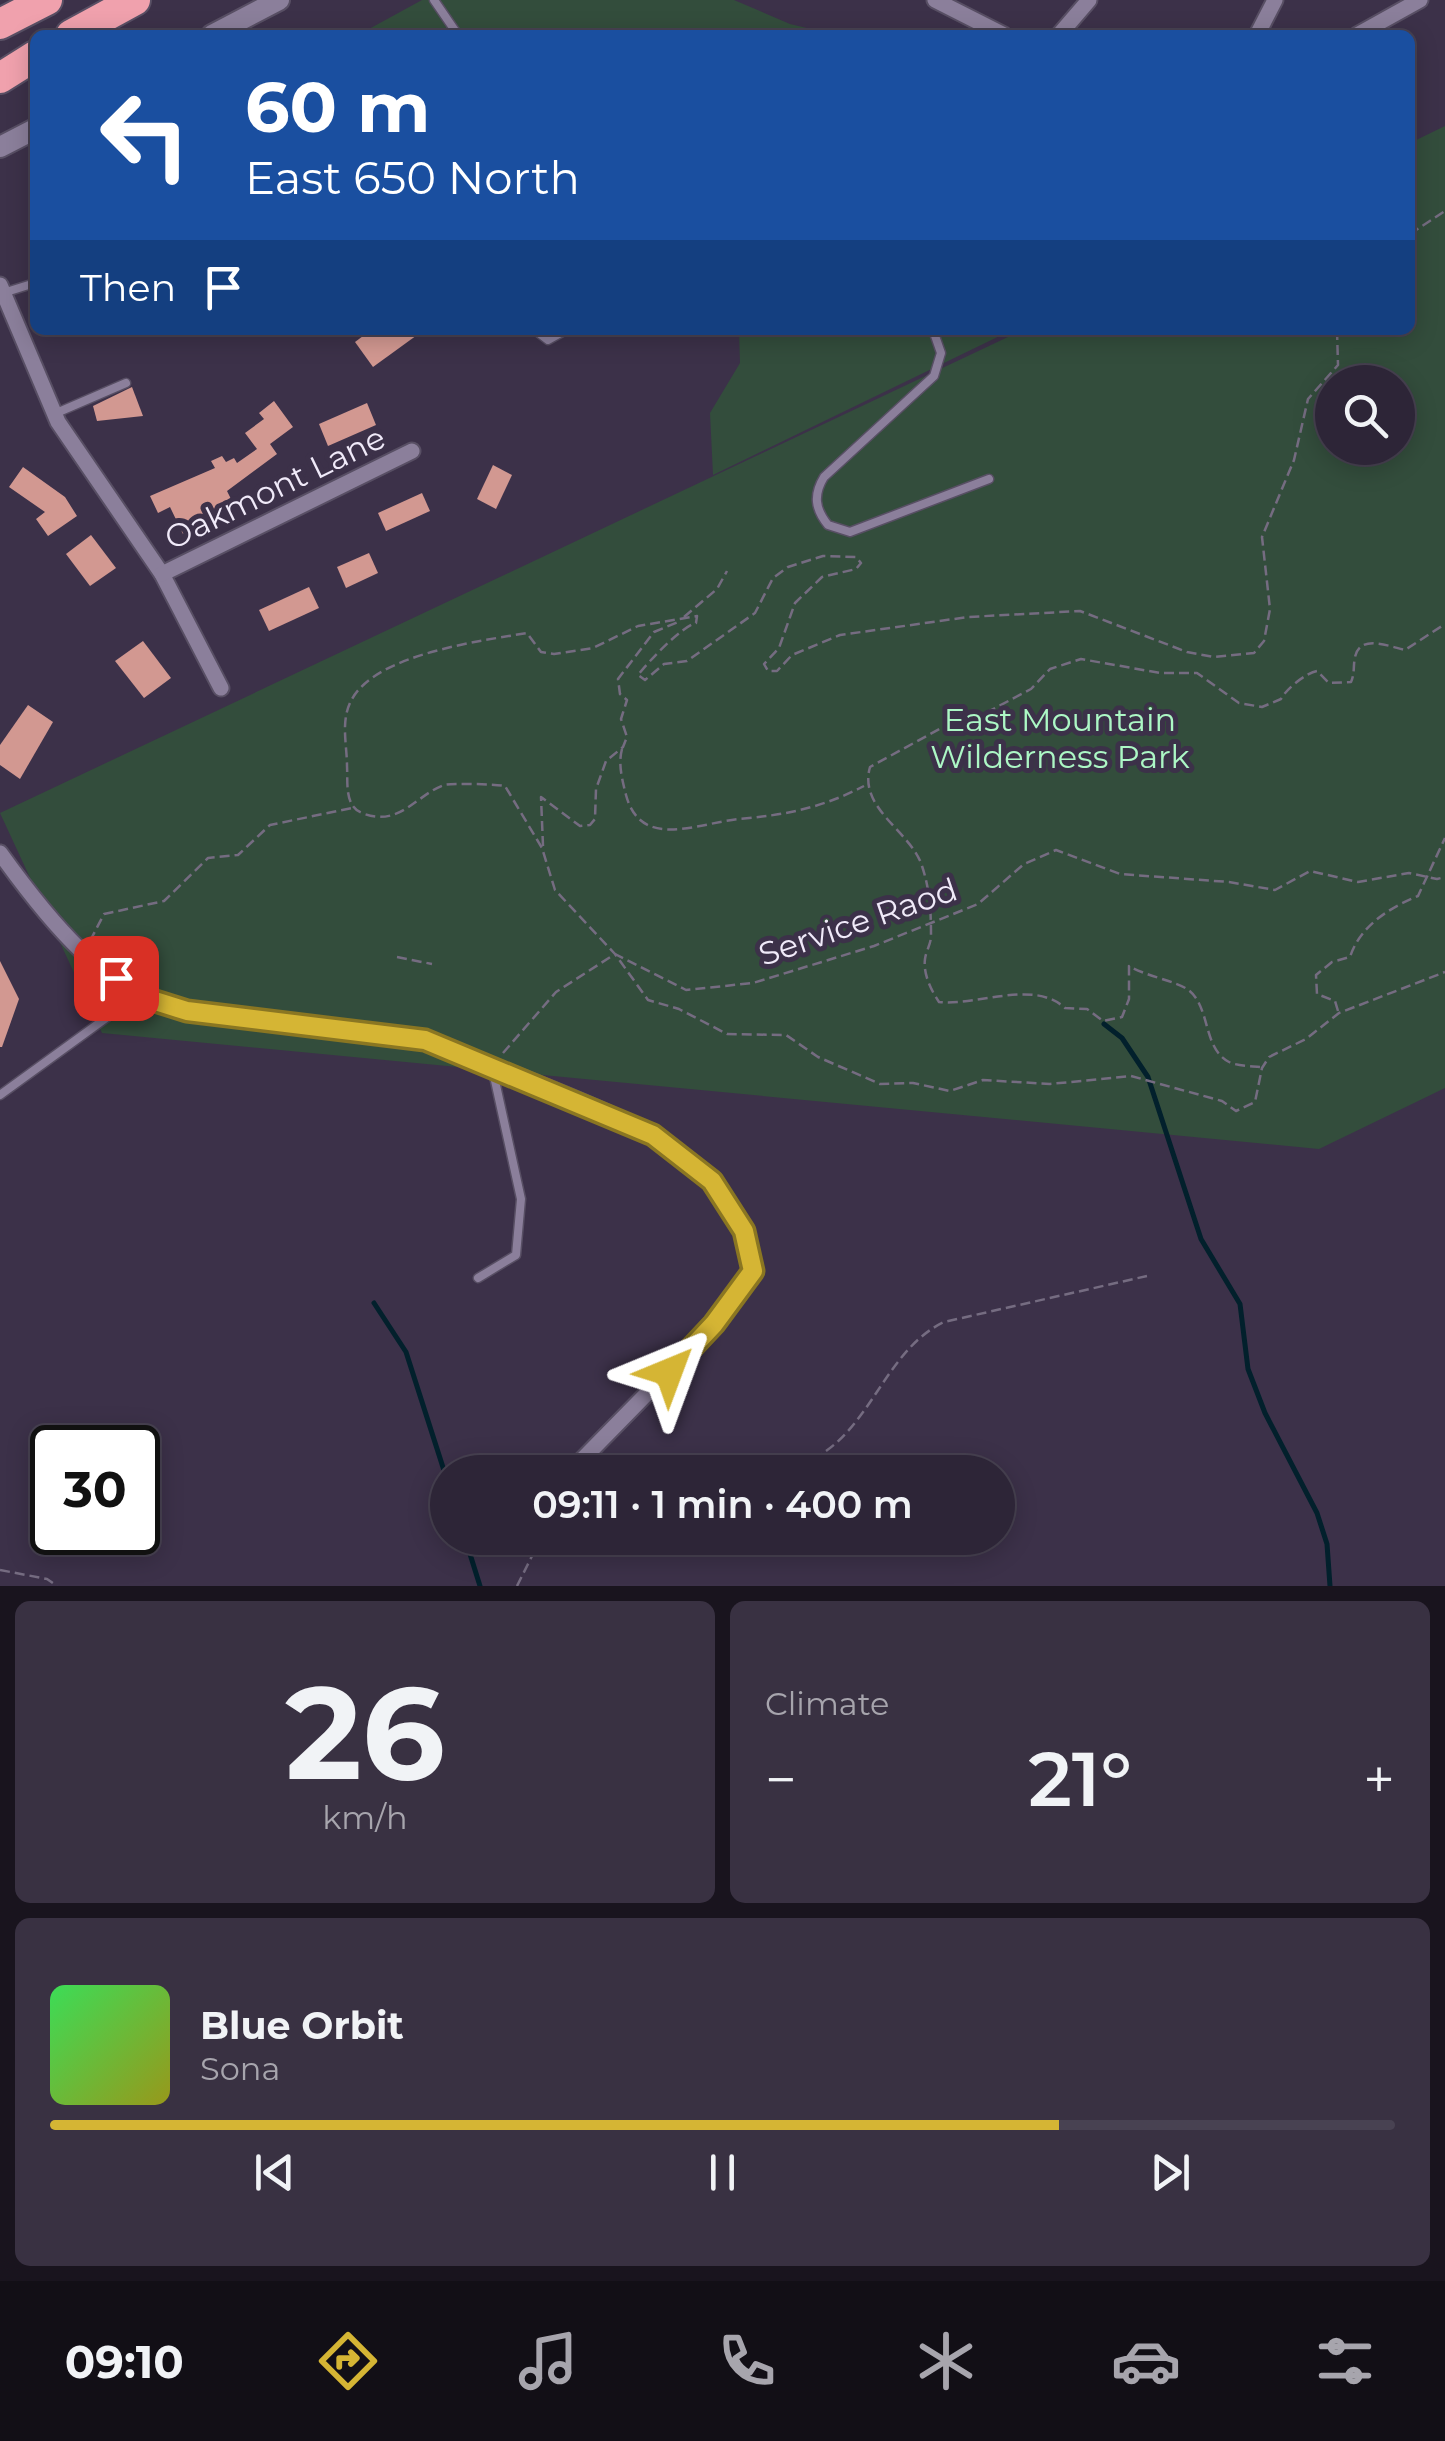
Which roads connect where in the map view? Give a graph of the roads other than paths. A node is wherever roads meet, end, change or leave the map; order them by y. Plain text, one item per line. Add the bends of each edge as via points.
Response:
1 (47, 0) edge
2 (135, 0) edge
3 (279, 0) edge
4 (434, 0) edge
5 (936, 0) edge
6 (1089, 0) edge
7 (1276, 0) edge
8 (1420, 0) edge
9 (0, 24) edge
10 (80, 30) edge
11 (222, 30) edge
12 (455, 30) edge
13 (994, 30) edge
14 (1063, 30) edge
15 (1260, 30) edge
16 (1367, 30) edge
17 (30, 58) edge
18 (0, 75) edge
19 (30, 132) edge
20 (0, 147) edge
21 (30, 283) edge
22 (1, 289) edge
23 (935, 335) edge
24 (126, 383) dead end
25 (54, 414) junction
26 (412, 451) dead end
27 (989, 479) dead end
28 (162, 574) junction
29 (221, 688) dead end
30 (0, 853) edge
31 (130, 990) junction
32 (492, 1067) junction
33 (0, 1094) edge
34 (478, 1278) dead end
35 (587, 1455) edge

1 - 9 highway
2 - 10 highway
3 - 11 street
4 - 12 lane
5 - 13 street
6 - 14 street
7 - 15 street
8 - 16 street
17 - 18 highway
19 - 20 street
21 - 22 lane
22 - 25 street, Oakmont Lane
23 - 27 lane via 941,361 934,376 824,477 818,509 828,526 850,532
24 - 25 lane
25 - 28 street, Oakmont Lane
26 - 28 street, Oakmont Lane
28 - 29 street, Oakmont Lane
30 - 31 street via 34,900
31 - 32 street via 187,1011 425,1040
31 - 33 lane via 90,1032
32 - 34 lane via 521,1199 516,1255
32 - 35 street via 653,1135 712,1181 744,1231 753,1271 714,1324

